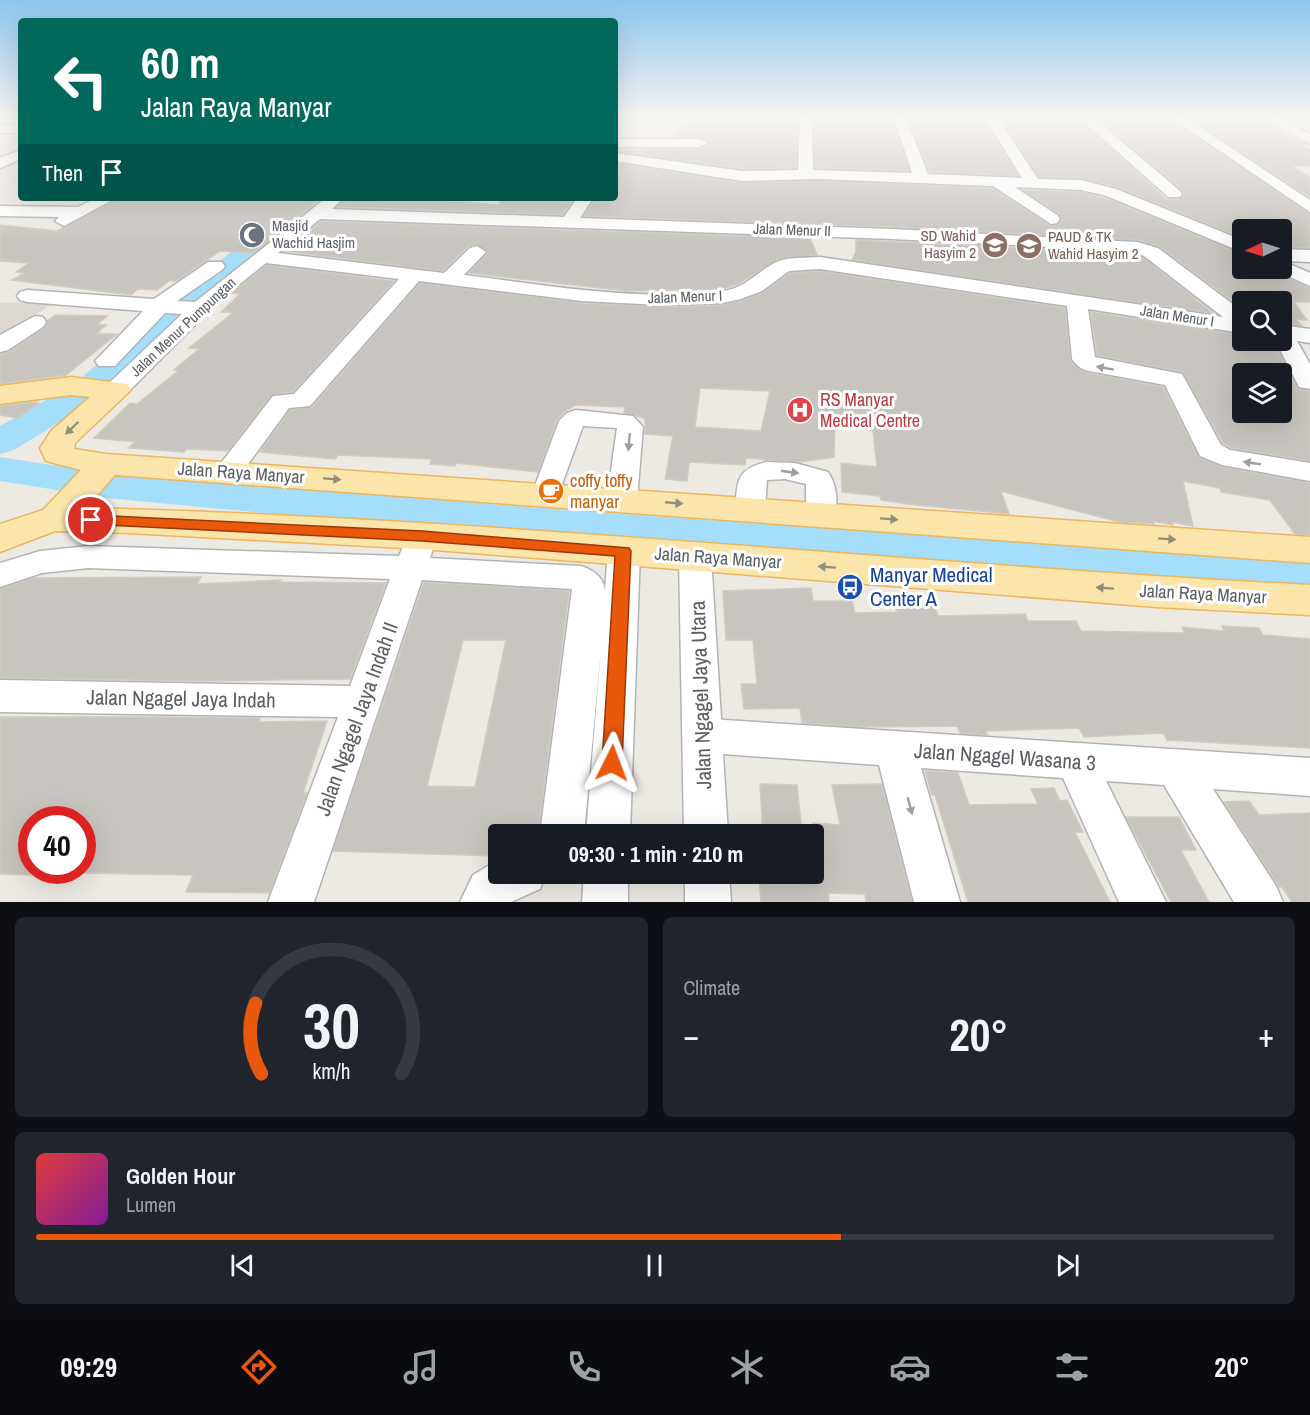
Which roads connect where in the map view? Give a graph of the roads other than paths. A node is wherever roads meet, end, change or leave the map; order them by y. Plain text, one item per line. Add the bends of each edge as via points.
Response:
1 (636, 160) edge
2 (806, 160) edge
3 (915, 160) edge
4 (1019, 160) edge
5 (1134, 160) edge
6 (1240, 160) edge
7 (806, 174) junction
8 (922, 179) junction
9 (996, 181) junction
10 (1033, 183) junction
11 (1173, 194) dead end
12 (23, 201) edge
13 (103, 201) edge
14 (332, 201) edge
15 (583, 201) edge
16 (1310, 207) edge
17 (3, 211) edge
18 (81, 213) junction
19 (318, 214) junction
20 (1051, 219) dead end
21 (61, 222) dead end
22 (569, 222) junction
23 (1232, 242) edge
24 (477, 252) dead end
25 (1292, 255) edge
26 (1310, 256) edge
27 (262, 257) junction
28 (215, 266) dead end
29 (1292, 271) edge
30 (414, 275) junction
31 (449, 279) junction
32 (1310, 280) edge
33 (27, 296) dead end
34 (1077, 302) junction
35 (160, 305) junction
36 (193, 308) junction
37 (1232, 313) edge
38 (35, 322) dead end
39 (1232, 325) edge
40 (1292, 334) edge
41 (1310, 336) edge
42 (0, 345) edge
43 (1292, 351) edge
44 (98, 381) junction
45 (1308, 382) dead end
46 (0, 395) edge
47 (106, 464) junction
48 (228, 472) junction
49 (1310, 472) edge
50 (546, 494) junction
51 (622, 499) junction
52 (55, 519) junction
53 (0, 539) edge
54 (1310, 550) edge
55 (624, 551) junction
56 (416, 552) junction
57 (695, 556) junction
58 (0, 575) edge
59 (1310, 600) edge
60 (0, 696) edge
61 (363, 702) junction
62 (702, 728) junction
63 (895, 749) junction
64 (1075, 762) junction
65 (1176, 768) junction
66 (1310, 777) edge
67 (563, 824) edge
68 (609, 824) edge
69 (706, 824) edge
70 (496, 884) edge
71 (606, 884) edge
72 (707, 884) edge
73 (291, 902) edge
74 (483, 902) edge
75 (605, 902) edge
76 (708, 902) edge
77 (937, 902) edge
78 (1143, 902) edge
79 (1260, 902) edge

1 - 7 street via 742,176
2 - 7 street
3 - 8 street
4 - 10 street
5 - 11 street
6 - 16 street
7 - 8 street
8 - 9 street
9 - 10 street
9 - 20 street
10 - 23 street via 1095,188 1154,210 1181,213 1199,219
12 - 17 street
13 - 18 street
14 - 19 street, Jalan Menur Pumpungan
15 - 22 street
17 - 18 street
18 - 21 street
19 - 22 street, Jalan Menur II
19 - 27 street, Jalan Menur Pumpungan
22 - 37 street, Jalan Menur II via 1131,246 1151,252
24 - 31 street
25 - 26 street
27 - 30 street, Jalan Menur I
27 - 36 street, Jalan Menur Pumpungan
28 - 35 street
29 - 32 street
30 - 31 street, Jalan Menur I
30 - 48 street via 301,401 282,401
31 - 34 street, Jalan Menur I via 590,296 691,298 741,293 784,266 820,263
33 - 35 street
34 - 39 street, Jalan Menur I
49 -> 34 street via 1222,457 1210,450 1174,379 1089,364 1084,359
35 - 36 street
35 - 44 street
36 - 44 street, Jalan Menur Pumpungan
38 - 42 street
40 - 41 street
43 - 45 street
44 - 46 main road
44 -> 47 main road, Jalan Raya Manyar via 77,423 56,448 66,458
47 - 48 main road, Jalan Raya Manyar
47 - 52 main road
48 -> 50 main road, Jalan Raya Manyar
50 - 51 main road, Jalan Raya Manyar
50 -> 51 street via 572,421 624,421 630,427
51 -> 54 main road, Jalan Raya Manyar
52 - 53 main road
52 - 56 main road, Jalan Raya Manyar
55 - 56 main road, Jalan Raya Manyar
55 - 57 main road, Jalan Raya Manyar
55 - 68 street
56 - 58 street via 87,557 40,562
56 - 61 street, Jalan Ngagel Jaya Indah II
56 - 67 street via 586,581 588,605
59 -> 57 main road, Jalan Raya Manyar
57 - 62 street, Jalan Ngagel Jaya Utara
60 - 61 street, Jalan Ngagel Jaya Indah
61 - 73 street, Jalan Ngagel Jaya Indah II
62 - 63 street, Jalan Ngagel Wasana 3 via 719,737
62 - 69 street, Jalan Ngagel Jaya Utara
63 - 64 street, Jalan Ngagel Wasana 3
63 -> 77 street
64 - 65 street, Jalan Ngagel Wasana 3
64 - 78 street
65 - 66 street, Jalan Ngagel Wasana 3
65 - 79 street
70 - 74 street
71 - 75 street
72 - 76 street

